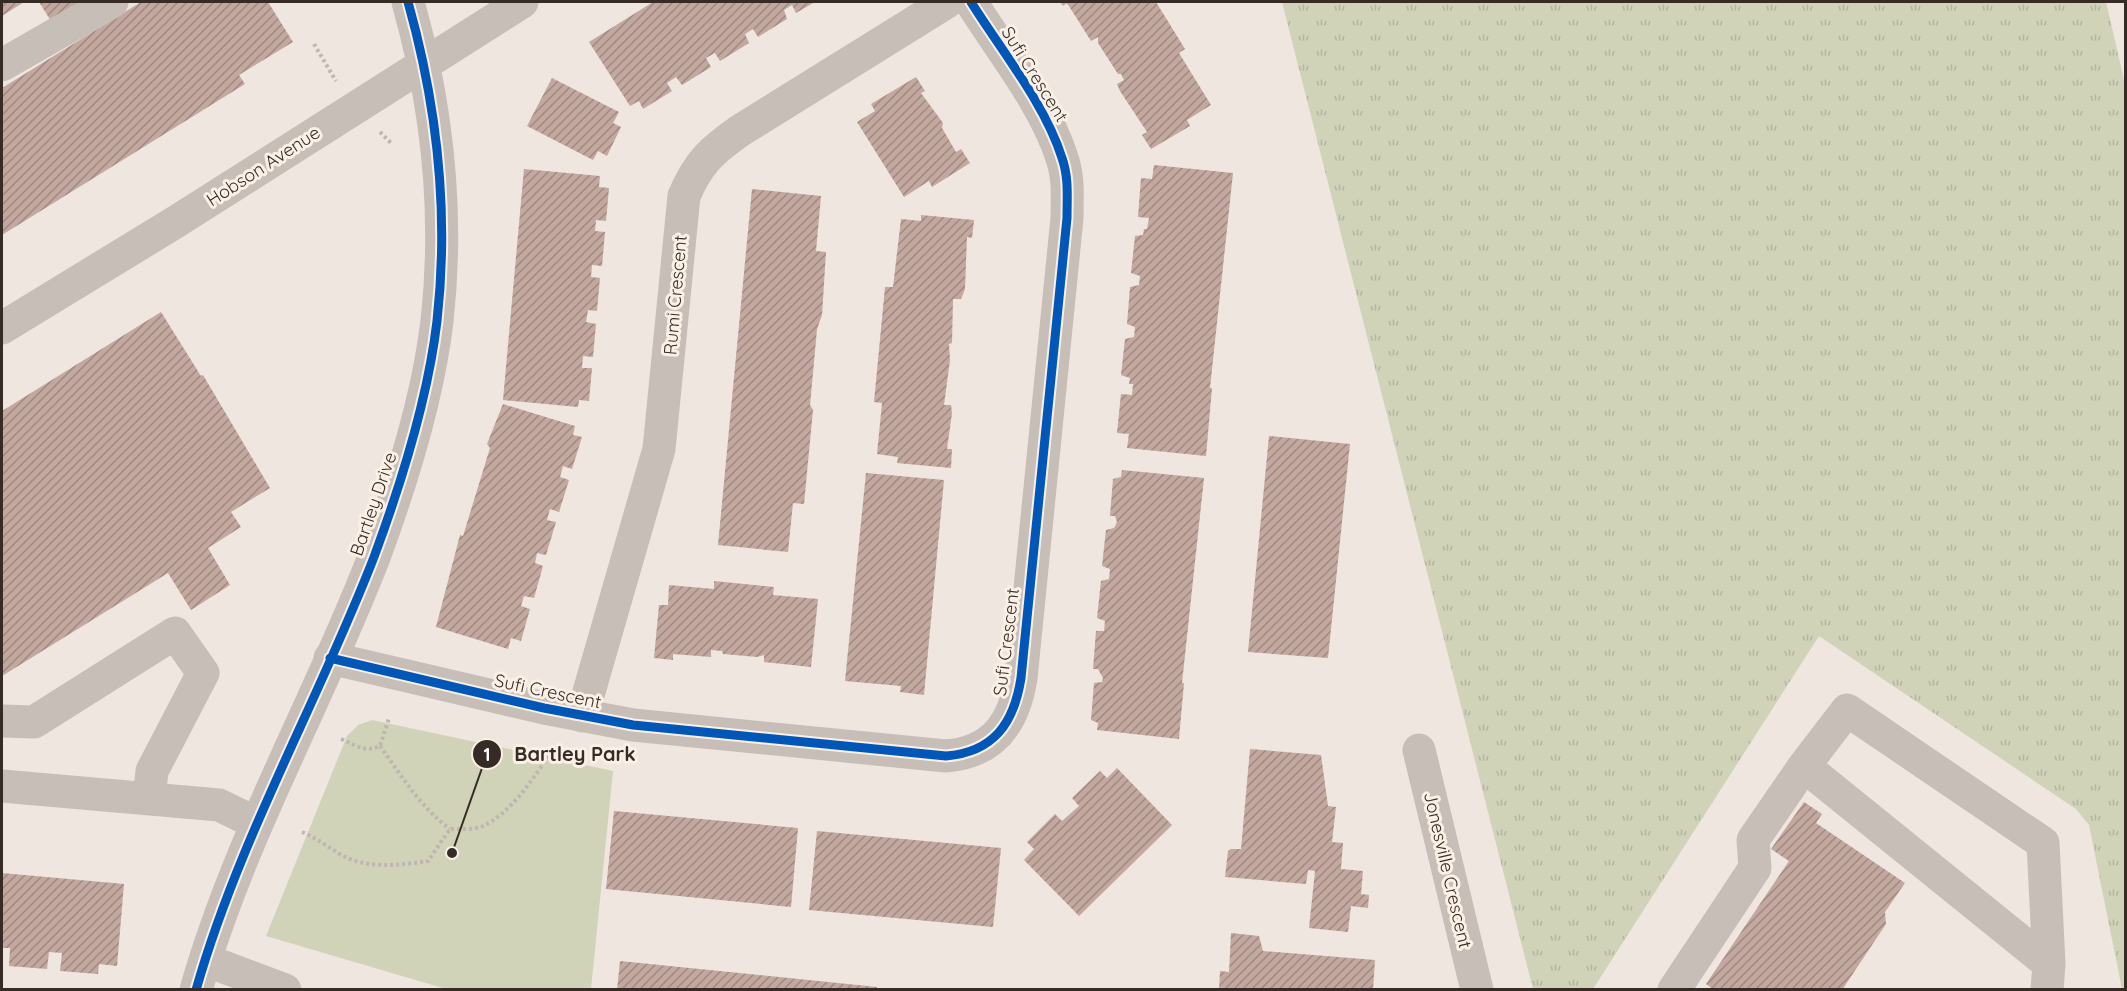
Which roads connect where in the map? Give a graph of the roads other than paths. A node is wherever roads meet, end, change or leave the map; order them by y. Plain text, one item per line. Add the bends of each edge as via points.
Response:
1 (112, 2) edge
2 (408, 2) edge
3 (522, 2) edge
4 (947, 2) edge
5 (971, 2) edge
6 (424, 63) junction
7 (2, 65) edge
8 (2, 328) edge
9 (330, 658) junction
10 (582, 716) junction
11 (2, 721) edge
12 (1419, 750) dead end
13 (1804, 766) junction
14 (2, 786) edge
15 (149, 799) junction
16 (256, 823) junction
17 (200, 975) edge
18 (2048, 977) edge
19 (285, 990) edge
20 (1477, 990) edge
21 (1674, 990) edge

1 - 7 street
2 - 6 street, Bartley Drive
3 - 6 street, Hobson Avenue
4 - 10 street, Rumi Crescent via 741,130 713,150 695,170 684,196 659,449
5 - 10 street, Sufi Crescent via 1053,134 1068,184 1021,678 1012,717 998,735 981,746 961,755 946,756 633,725
6 - 8 street, Hobson Avenue
6 - 9 street, Bartley Drive via 436,133 442,223 437,322 407,456 374,556
9 - 10 street, Sufi Crescent
9 - 16 street, Bartley Drive
11 - 15 street via 34,722 175,633 203,673 152,771
12 - 20 street, Jonesville Crescent
13 - 18 street
13 - 18 street via 1847,710 2043,843
13 - 21 street via 1753,840 1755,868
14 - 15 street
15 - 16 street via 219,805
16 - 17 street, Bartley Drive
17 - 19 street

